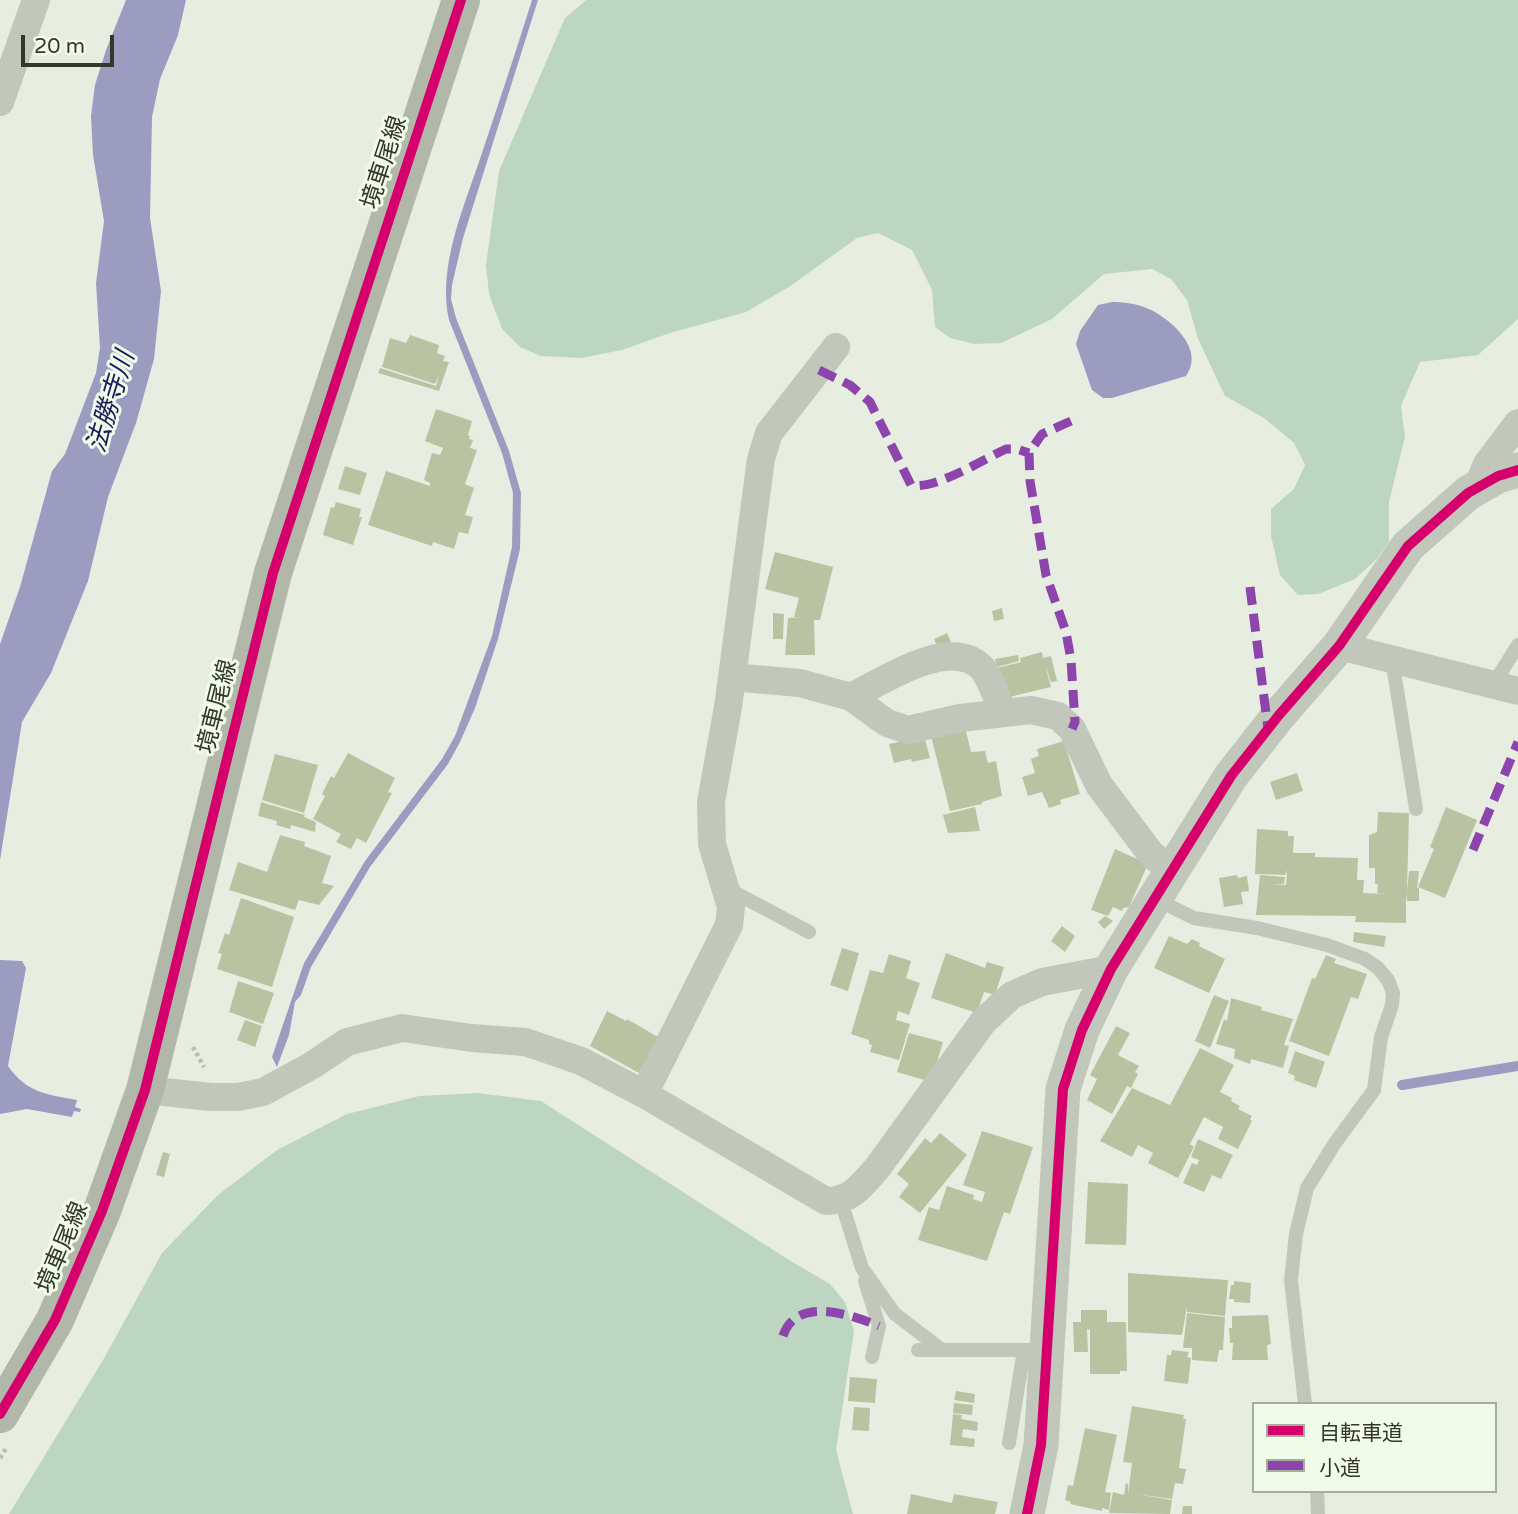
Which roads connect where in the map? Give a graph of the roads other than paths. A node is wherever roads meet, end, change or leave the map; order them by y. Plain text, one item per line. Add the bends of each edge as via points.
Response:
1 (36, 0) edge
2 (461, 0) edge
3 (0, 102) edge
4 (836, 347) dead end
5 (1518, 423) edge
6 (1518, 470) edge
7 (1477, 488) junction
8 (1518, 645) edge
9 (1339, 646) junction
10 (1392, 659) junction
11 (732, 677) junction
12 (1506, 688) edge
13 (851, 697) junction
14 (1003, 713) junction
15 (1416, 809) dead end
16 (1163, 885) junction
17 (725, 888) junction
18 (809, 932) dead end
19 (1111, 969) junction
20 (145, 1090) junction
21 (644, 1094) junction
22 (841, 1200) junction
23 (862, 1268) junction
24 (892, 1310) junction
25 (877, 1320) junction
26 (918, 1350) dead end
27 (942, 1350) junction
28 (1035, 1350) junction
29 (872, 1357) dead end
30 (1305, 1402) edge
31 (0, 1414) edge
32 (1009, 1443) dead end
33 (1317, 1493) edge
34 (1027, 1514) edge
35 (1318, 1514) edge

1 - 3 street
2 - 20 main road, 境車尾線 via 273,573
4 - 11 street via 769,433 761,459
5 - 7 street via 1486,464
6 - 7 street
7 - 9 street via 1408,546
8 - 12 lane
9 - 10 street
9 - 16 street via 1231,776
10 - 12 street
10 - 15 lane
11 - 13 street via 800,683
11 - 17 street via 711,802 712,844
13 - 14 street via 887,723 908,730
13 - 14 street via 916,665 959,656 983,669
14 - 16 street via 1031,710 1058,716 1072,729 1099,785 1151,854
16 - 19 street
16 - 30 lane via 1194,918 1327,945 1365,959 1388,980 1393,993 1374,1090 1307,1188 1296,1234 1291,1280
17 - 18 lane
17 - 21 street via 731,908 729,925
19 - 22 street via 1042,982 1012,995 983,1022 878,1167
19 - 28 street via 1082,1030 1063,1089
20 - 21 street via 211,1097 263,1092 347,1042 401,1028 525,1042 581,1061
20 - 31 main road, 境車尾線 via 102,1211 55,1320
21 - 22 street via 826,1201
22 - 23 lane
23 - 24 lane
23 - 25 lane
24 - 25 lane
24 - 27 lane
25 - 29 lane
26 - 27 lane
27 - 28 lane
28 - 32 lane
28 - 34 street via 1041,1444
33 - 35 lane

